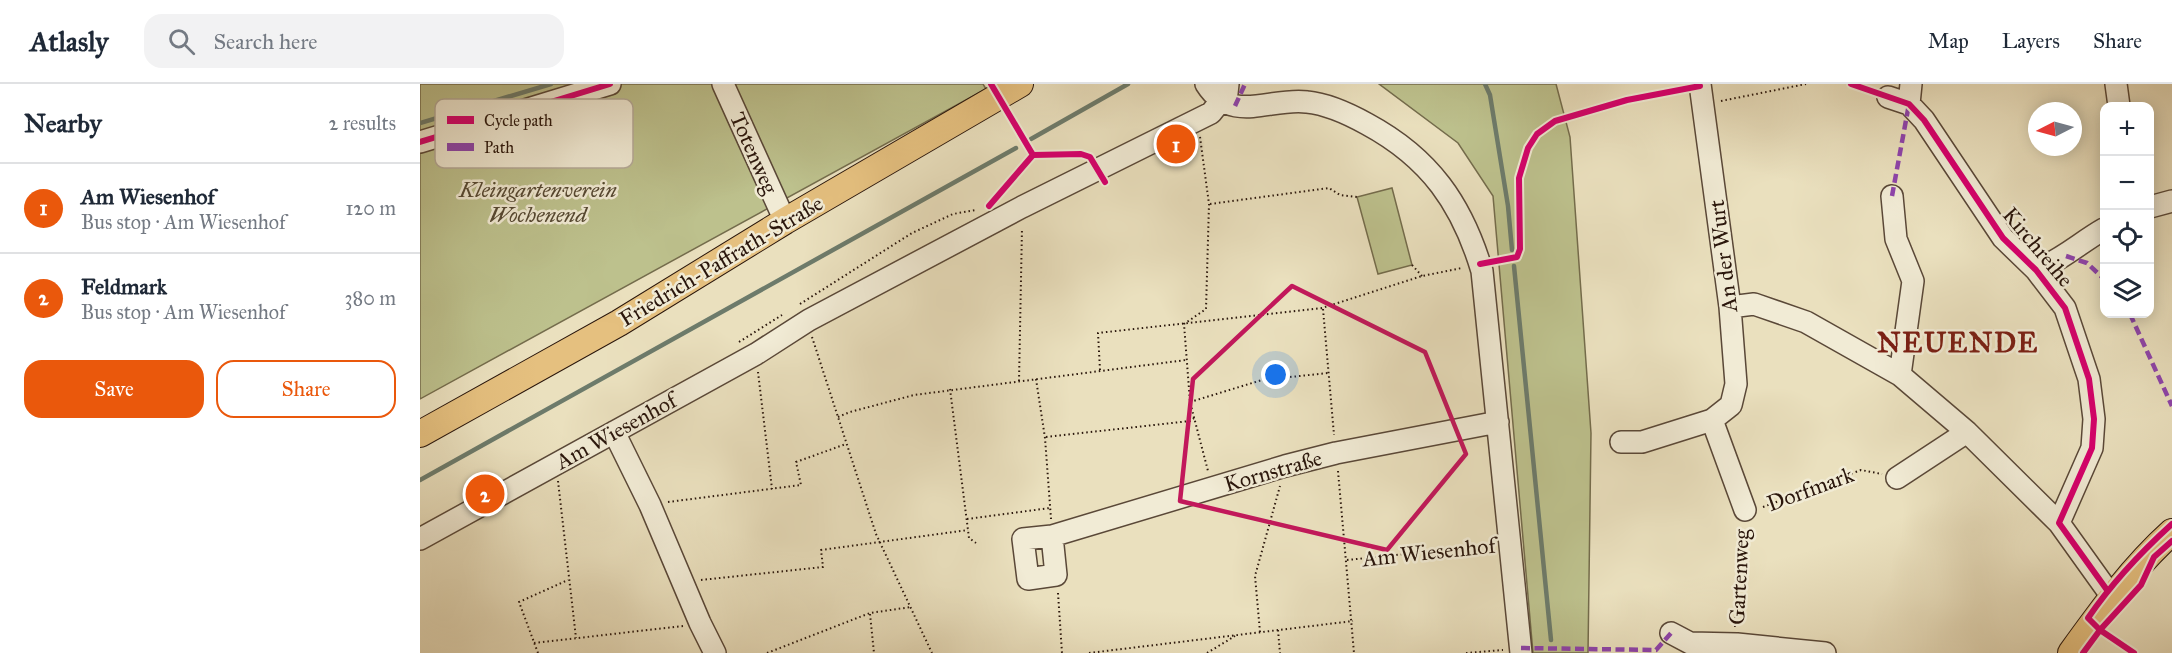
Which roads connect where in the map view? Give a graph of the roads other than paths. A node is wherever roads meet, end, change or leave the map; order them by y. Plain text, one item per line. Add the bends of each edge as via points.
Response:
1 (610, 84) edge
2 (723, 84) edge
3 (1206, 84) edge
4 (2116, 84) edge
5 (1017, 86) edge
6 (1225, 93) edge
7 (1702, 94) edge
8 (1910, 94) edge
9 (1888, 97) dead end
10 (561, 99) edge
11 (2118, 102) edge
12 (435, 137) edge
13 (420, 142) edge
14 (1892, 196) dead end
15 (2172, 201) edge
16 (2154, 206) edge
17 (785, 221) junction
18 (2100, 231) edge
19 (2044, 271) junction
20 (1730, 307) junction
21 (1900, 375) junction
22 (1712, 420) junction
23 (1498, 422) junction
24 (614, 432) junction
25 (1967, 432) junction
26 (420, 434) edge
27 (1621, 442) dead end
28 (1897, 478) road end
29 (1745, 510) road end
30 (2059, 523) junction
31 (2172, 532) edge
32 (1052, 536) junction
33 (420, 539) edge
34 (2113, 596) junction
35 (1671, 633) dead end
36 (1521, 651) edge
37 (715, 653) edge
38 (1825, 653) edge
39 (2071, 653) edge

1 - 10 street
2 - 17 street, Totenweg
3 - 6 street via 1212,93
4 - 11 street
5 - 17 main road, Friedrich-Paffrath-Straße
6 - 23 street, Am Wiesenhof via 1235,106 1319,104 1359,119 1423,163 1442,185 1467,227 1480,264
6 - 24 street, Am Wiesenhof via 1211,114 1022,207 809,320 756,354
7 - 20 street, An der Wurt
8 - 9 street, Kirchreihe
8 - 19 street, Kirchreihe via 2003,238
12 - 13 street
14 - 21 street via 1896,239 1913,281
15 - 16 street
17 - 26 main road, Friedrich-Paffrath-Straße via 619,323
18 - 19 street
19 - 30 street, Kirchreihe via 2066,308 2089,379 2094,419 2092,448
20 - 21 street via 1754,303 1806,322
20 - 22 street, An der Wurt via 1735,395 1731,405
21 - 25 street
22 - 27 street, An der Wurt via 1642,442
22 - 29 street
23 - 32 street, Kornstraße via 1285,466
23 - 36 street, Am Wiesenhof
24 - 33 street, Am Wiesenhof
24 - 37 street
25 - 28 street
25 - 30 street
30 - 34 street
31 - 34 main road
32 - 32 street, Kornstraße via 1056,575 1028,579 1023,539
34 - 39 main road
35 - 38 street, Gartenweg via 1690,643

